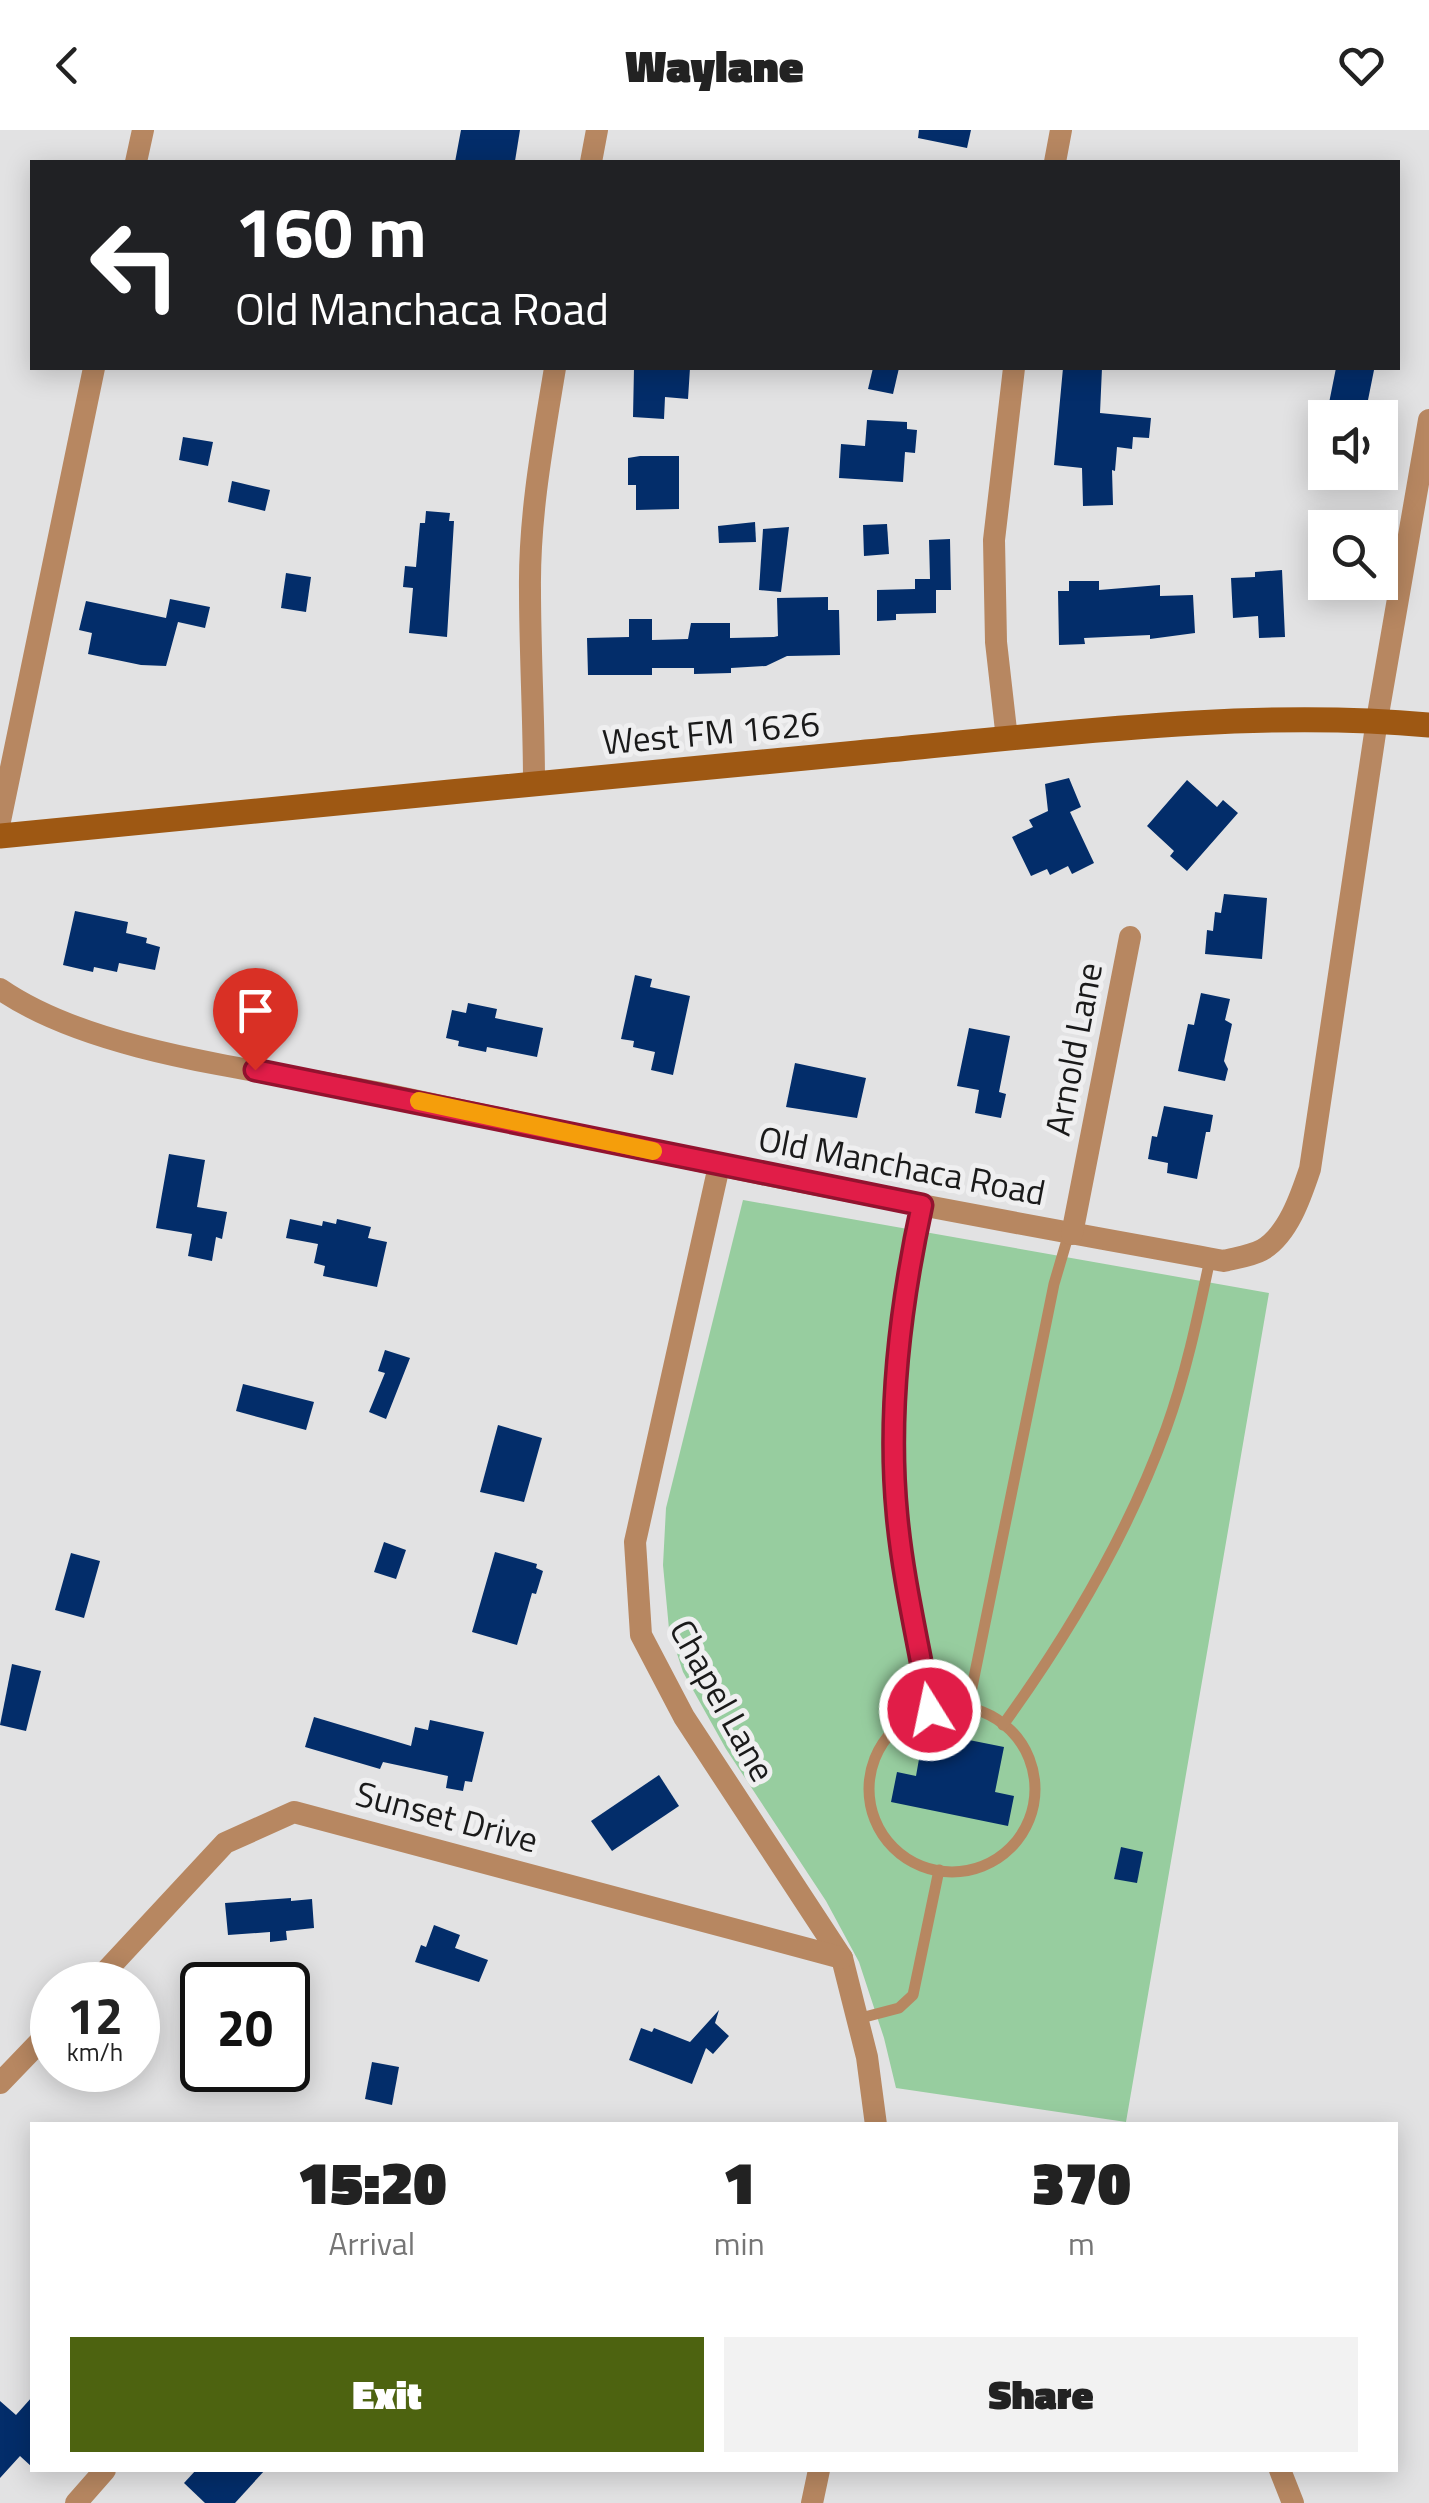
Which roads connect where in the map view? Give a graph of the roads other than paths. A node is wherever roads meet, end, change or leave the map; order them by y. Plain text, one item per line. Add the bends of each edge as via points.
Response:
1 (143, 130) edge
2 (597, 130) edge
3 (1061, 130) edge
4 (136, 160) edge
5 (591, 160) edge
6 (1055, 160) edge
7 (94, 370) edge
8 (554, 370) edge
9 (1014, 370) edge
10 (1429, 420) edge
11 (1376, 720) junction
12 (1429, 725) edge
13 (1007, 740) junction
14 (534, 783) junction
15 (0, 821) edge
16 (0, 836) edge
17 (1130, 937) dead end
18 (0, 989) edge
19 (719, 1166) junction
20 (922, 1205) junction
21 (1070, 1233) junction
22 (1210, 1258) junction
23 (968, 1707) junction
24 (930, 1710) junction
25 (1004, 1725) junction
26 (940, 1870) junction
27 (842, 1958) junction
28 (114, 1962) edge
29 (857, 2019) junction
30 (30, 2052) edge
31 (0, 2083) edge
32 (876, 2122) edge
33 (103, 2472) edge
34 (819, 2472) edge
35 (1281, 2472) edge
36 (76, 2503) edge
37 (812, 2503) edge
38 (1293, 2503) edge

1 - 4 street
2 - 5 street
3 - 6 street
7 - 15 street
8 - 14 street via 530,588
9 - 13 street via 994,540
10 - 11 street
11 - 12 main road, West FM 1626
11 - 13 main road, West FM 1626 via 1267,719
11 - 22 street, Old Manchaca Road via 1310,1169 1280,1233 1262,1250 1224,1261
13 - 14 main road, West FM 1626
14 - 16 main road, West FM 1626
17 - 21 street, Arnold Lane
18 - 19 street, Old Manchaca Road via 88,1032
19 - 20 street, Old Manchaca Road
19 - 27 street, Chapel Lane via 634,1542 641,1635 684,1717
20 - 21 street, Old Manchaca Road
20 - 24 lane via 902,1305 892,1445 903,1568
21 - 22 street, Old Manchaca Road
21 - 23 lane
22 - 25 lane via 1195,1332 1150,1470 1114,1545
23 - 24 lane
23 - 25 lane
24 - 26 lane via 892,1732 876,1754 870,1808 900,1854
25 - 26 lane via 1029,1758 1036,1784 1022,1836 978,1868
26 - 29 lane via 912,1995 899,2008
27 - 28 street, Sunset Drive via 294,1812 225,1843
27 - 29 street, Chapel Lane
29 - 32 street, Chapel Lane
30 - 31 street
33 - 36 street
34 - 37 street
35 - 38 street

